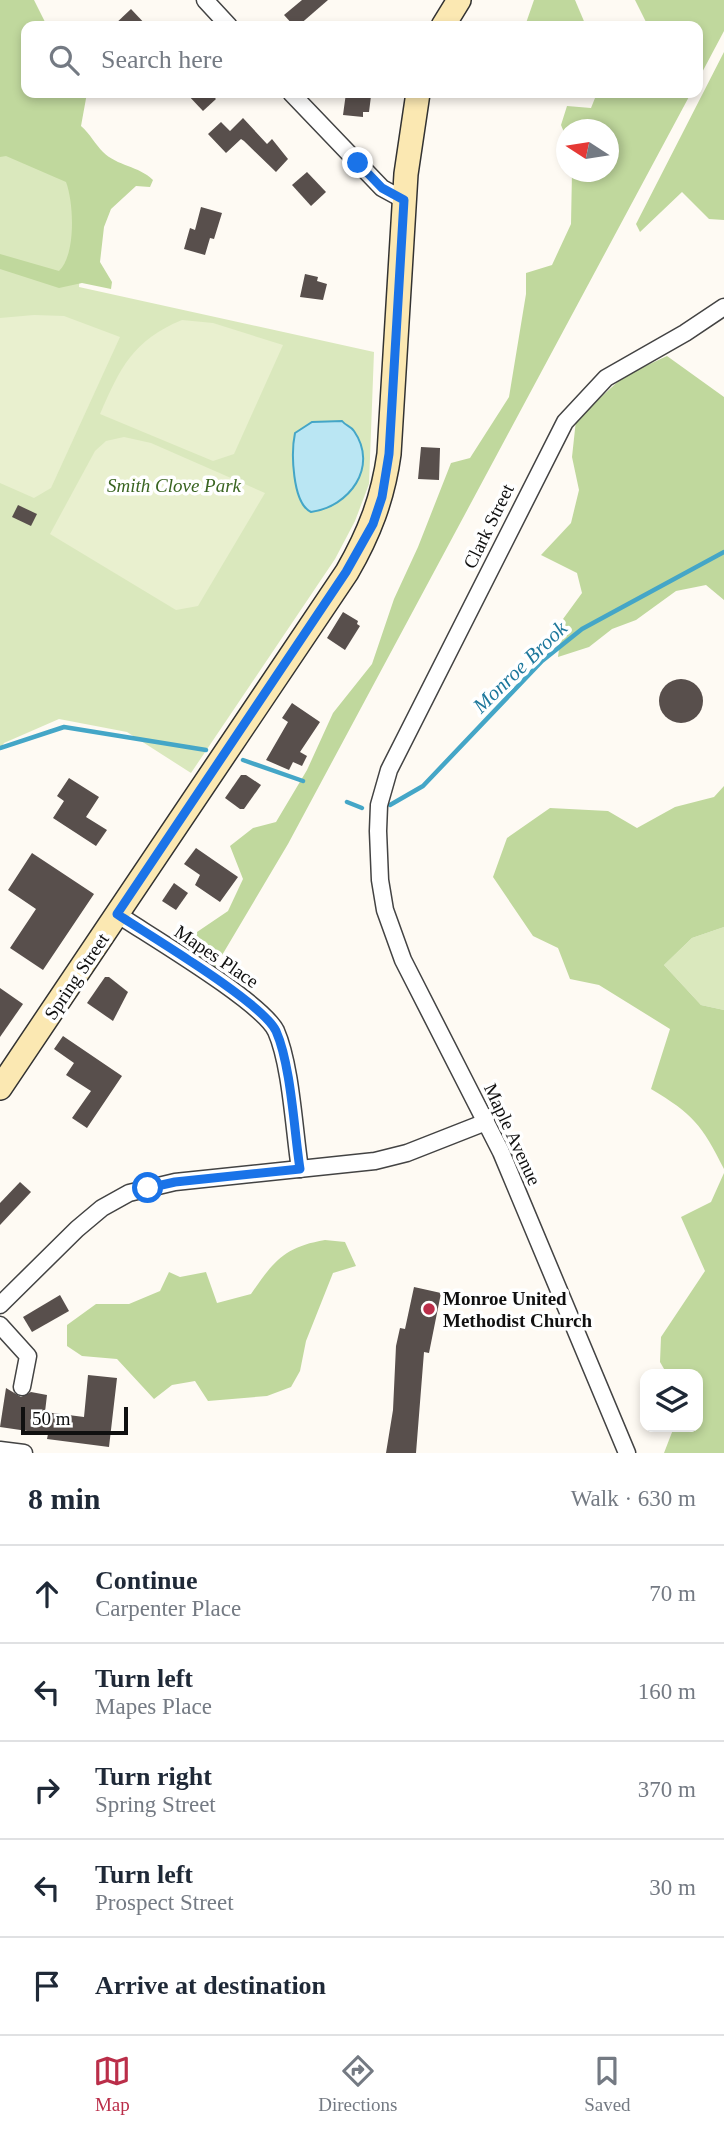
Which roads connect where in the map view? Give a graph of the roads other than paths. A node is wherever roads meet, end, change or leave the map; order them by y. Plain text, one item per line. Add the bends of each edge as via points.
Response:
1 (205, 0) edge
2 (459, 0) edge
3 (224, 21) edge
4 (446, 21) edge
5 (296, 98) edge
6 (417, 98) edge
7 (404, 200) junction
8 (724, 307) edge
9 (378, 831) joint
10 (117, 914) junction
11 (0, 1088) edge
12 (486, 1122) junction
13 (300, 1169) junction
14 (0, 1305) edge
15 (0, 1325) edge
16 (22, 1387) dead end
17 (0, 1450) edge
18 (24, 1453) edge
19 (627, 1453) edge

1 - 3 street
2 - 4 street
5 - 7 street via 382,188
6 - 7 street, Spring Street
7 - 10 street, Spring Street via 389,454 373,524 346,572
8 - 9 street, Clark Street via 606,378 565,422 389,770 379,805
9 - 12 street, Maple Avenue via 385,910 404,960
10 - 11 street, Spring Street
10 - 13 street, Mapes Place via 247,1001 271,1023 282,1054
12 - 13 street via 376,1161
12 - 19 street, Maple Avenue
13 - 14 street via 175,1182 129,1193 102,1208
15 - 16 street via 27,1356
17 - 18 street

